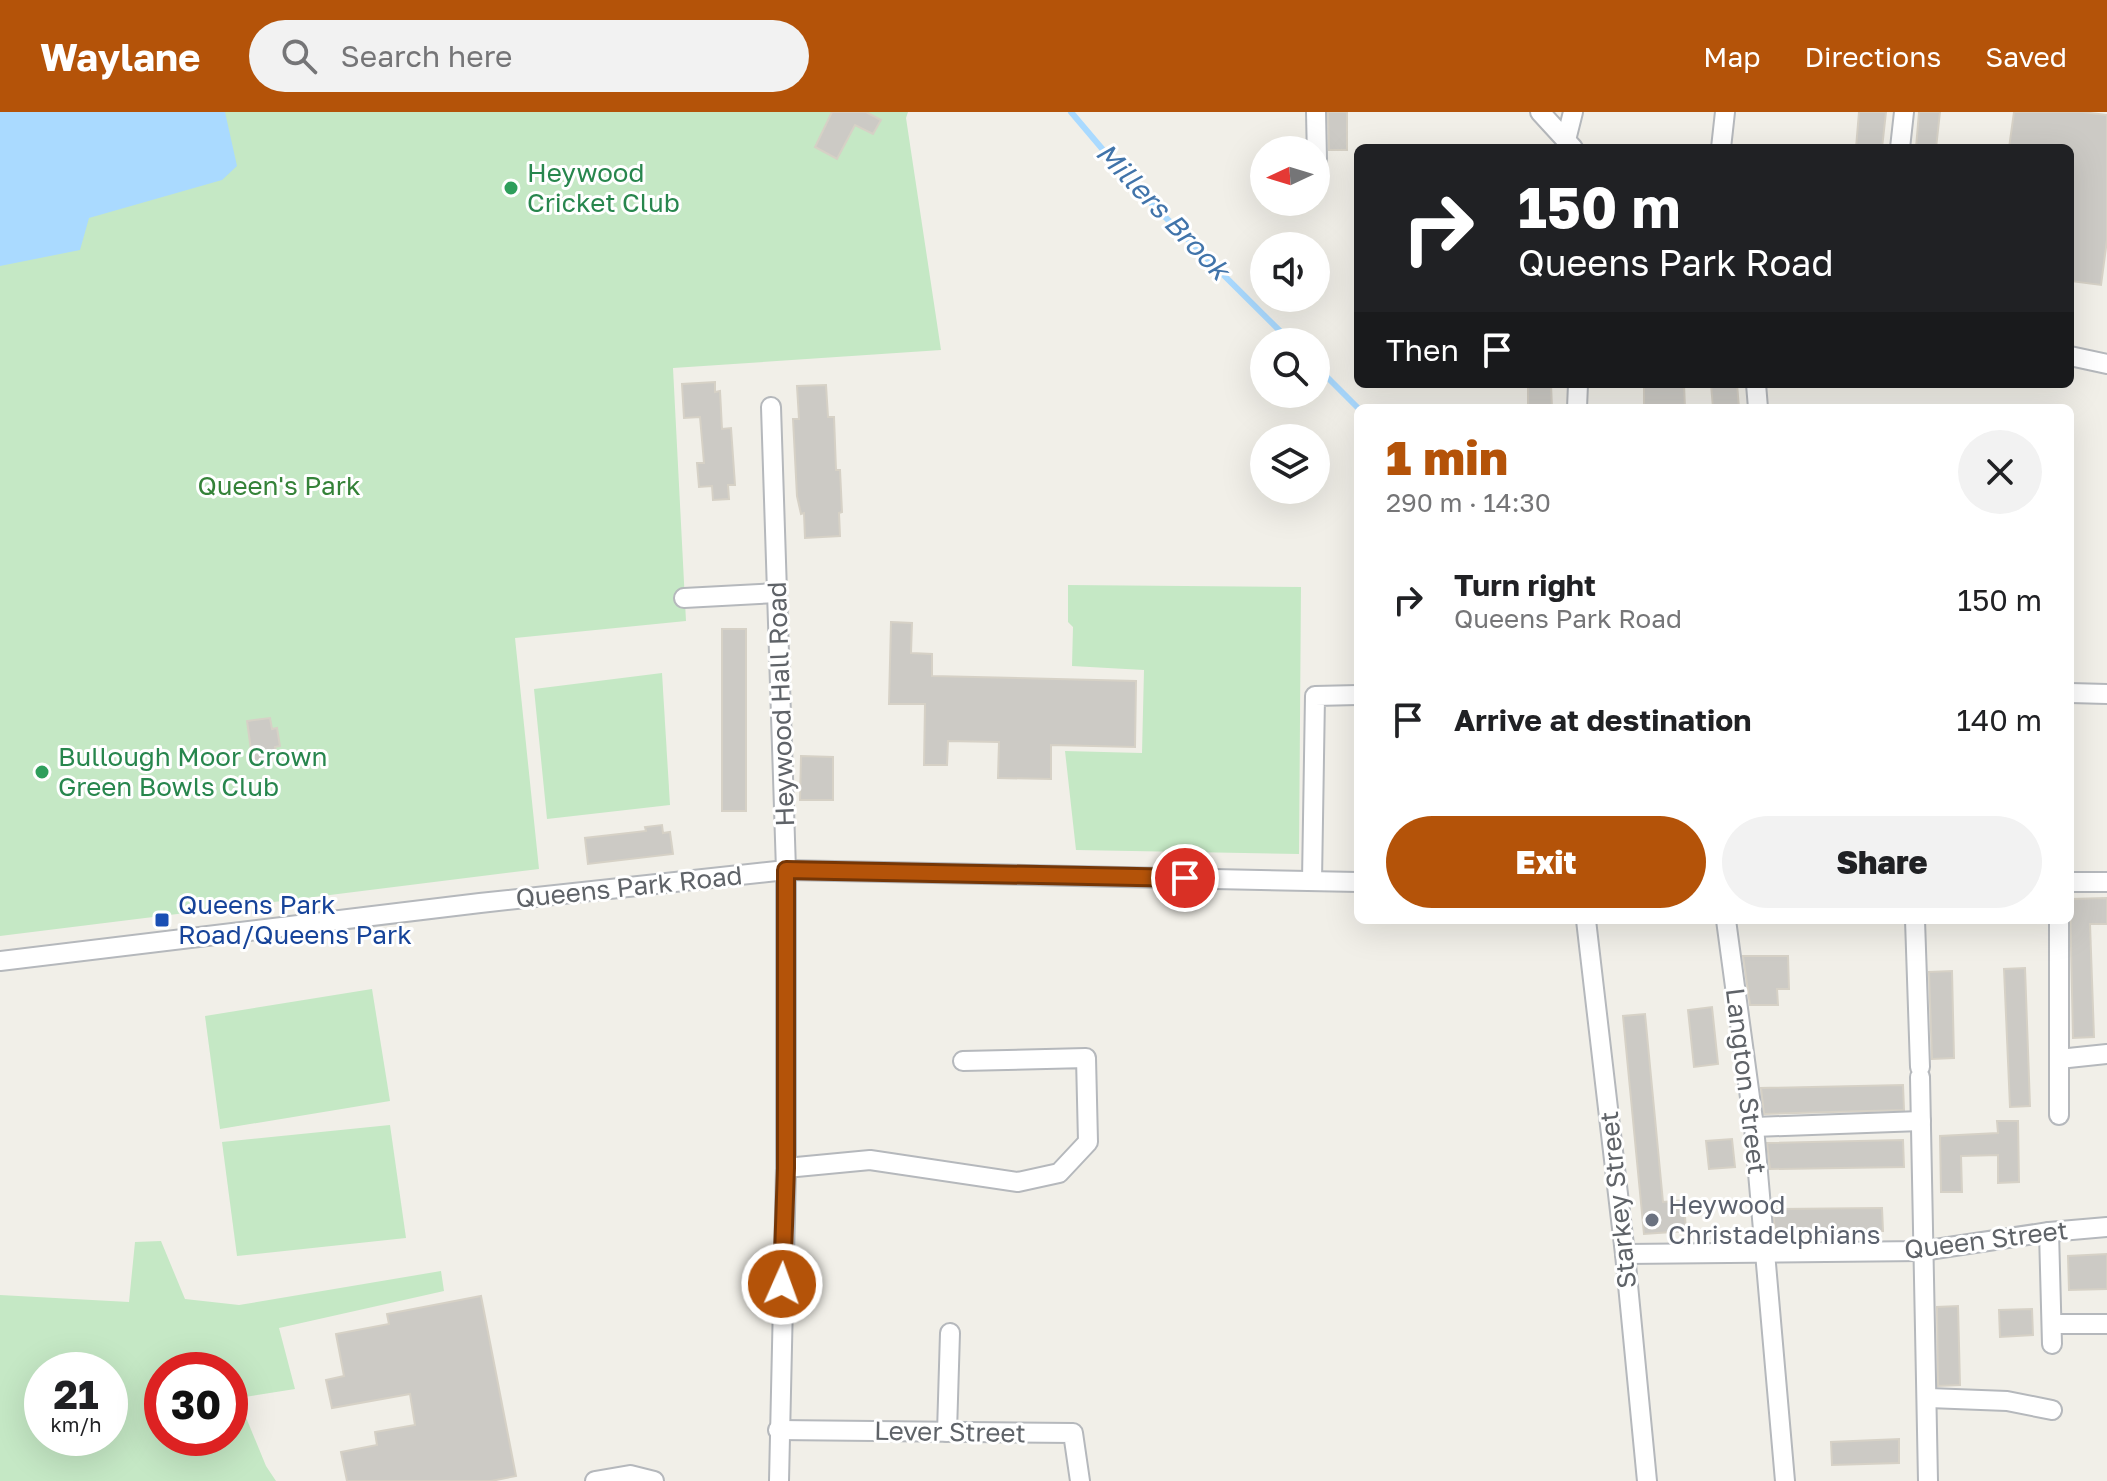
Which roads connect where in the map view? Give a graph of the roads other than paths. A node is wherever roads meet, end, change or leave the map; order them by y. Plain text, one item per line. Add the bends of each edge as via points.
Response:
1 (1316, 112) edge
2 (1540, 112) edge
3 (1573, 112) edge
4 (1725, 112) edge
5 (1904, 112) edge
6 (1317, 136) edge
7 (1570, 144) edge
8 (1721, 144) edge
9 (1900, 144) edge
10 (2074, 357) edge
11 (2107, 364) edge
12 (771, 407) dead end
13 (777, 593) junction
14 (684, 598) dead end
15 (2074, 693) edge
16 (2107, 694) edge
17 (1354, 695) edge
18 (786, 870) junction
19 (1312, 881) junction
20 (1354, 882) edge
21 (2074, 882) edge
22 (2107, 882) edge
23 (1586, 924) edge
24 (1727, 924) edge
25 (1915, 924) edge
26 (2059, 924) edge
27 (0, 961) edge
28 (2107, 1054) edge
29 (2059, 1059) junction
30 (963, 1061) dead end
31 (2059, 1115) dead end
32 (1921, 1121) junction
33 (1754, 1127) junction
34 (786, 1168) junction
35 (2107, 1227) edge
36 (2049, 1232) junction
37 (1922, 1251) junction
38 (1766, 1253) junction
39 (1625, 1254) junction
40 (2052, 1324) junction
41 (2107, 1324) edge
42 (950, 1333) dead end
43 (2052, 1344) dead end
44 (1929, 1398) junction
45 (2052, 1410) dead end
46 (778, 1430) junction
47 (947, 1432) junction
48 (595, 1481) edge
49 (654, 1481) edge
50 (779, 1481) edge
51 (1080, 1481) edge
52 (1647, 1481) edge
53 (1785, 1481) edge
54 (1928, 1481) edge

1 - 6 street
2 - 7 street
3 - 7 street
4 - 8 street
5 - 9 street
10 - 11 street
12 - 13 street, Heywood Hall Road
13 - 14 street
13 - 18 street, Heywood Hall Road
15 - 16 street
17 - 19 street via 1315,696
18 - 19 street, Queens Park Road
18 - 27 street, Queens Park Road
18 - 34 street, Heywood Hall Road
19 - 20 street, Queens Park Road
21 - 22 street
23 - 39 street, Starkey Street
24 - 33 street, Langton Street
25 - 32 street
26 - 29 street
28 - 29 street
29 - 31 street
30 - 34 street via 1086,1058 1088,1142 1059,1173 1018,1182 870,1160
32 - 33 street
32 - 37 street
33 - 38 street, Langton Street
34 - 46 street, Heywood Hall Road
35 - 36 street, Queen Street
36 - 37 street, Queen Street
36 - 40 street
37 - 38 street, Queen Street
37 - 44 street
38 - 39 street, Queen Street
38 - 53 street, Langton Street
39 - 52 street, Starkey Street
40 - 41 street
40 - 43 street
42 - 47 street
44 - 45 street via 2007,1401
44 - 54 street
46 - 47 street, Lever Street
46 - 50 street, Heywood Hall Road
47 - 51 street, Lever Street via 1073,1433
48 - 49 street via 630,1475

